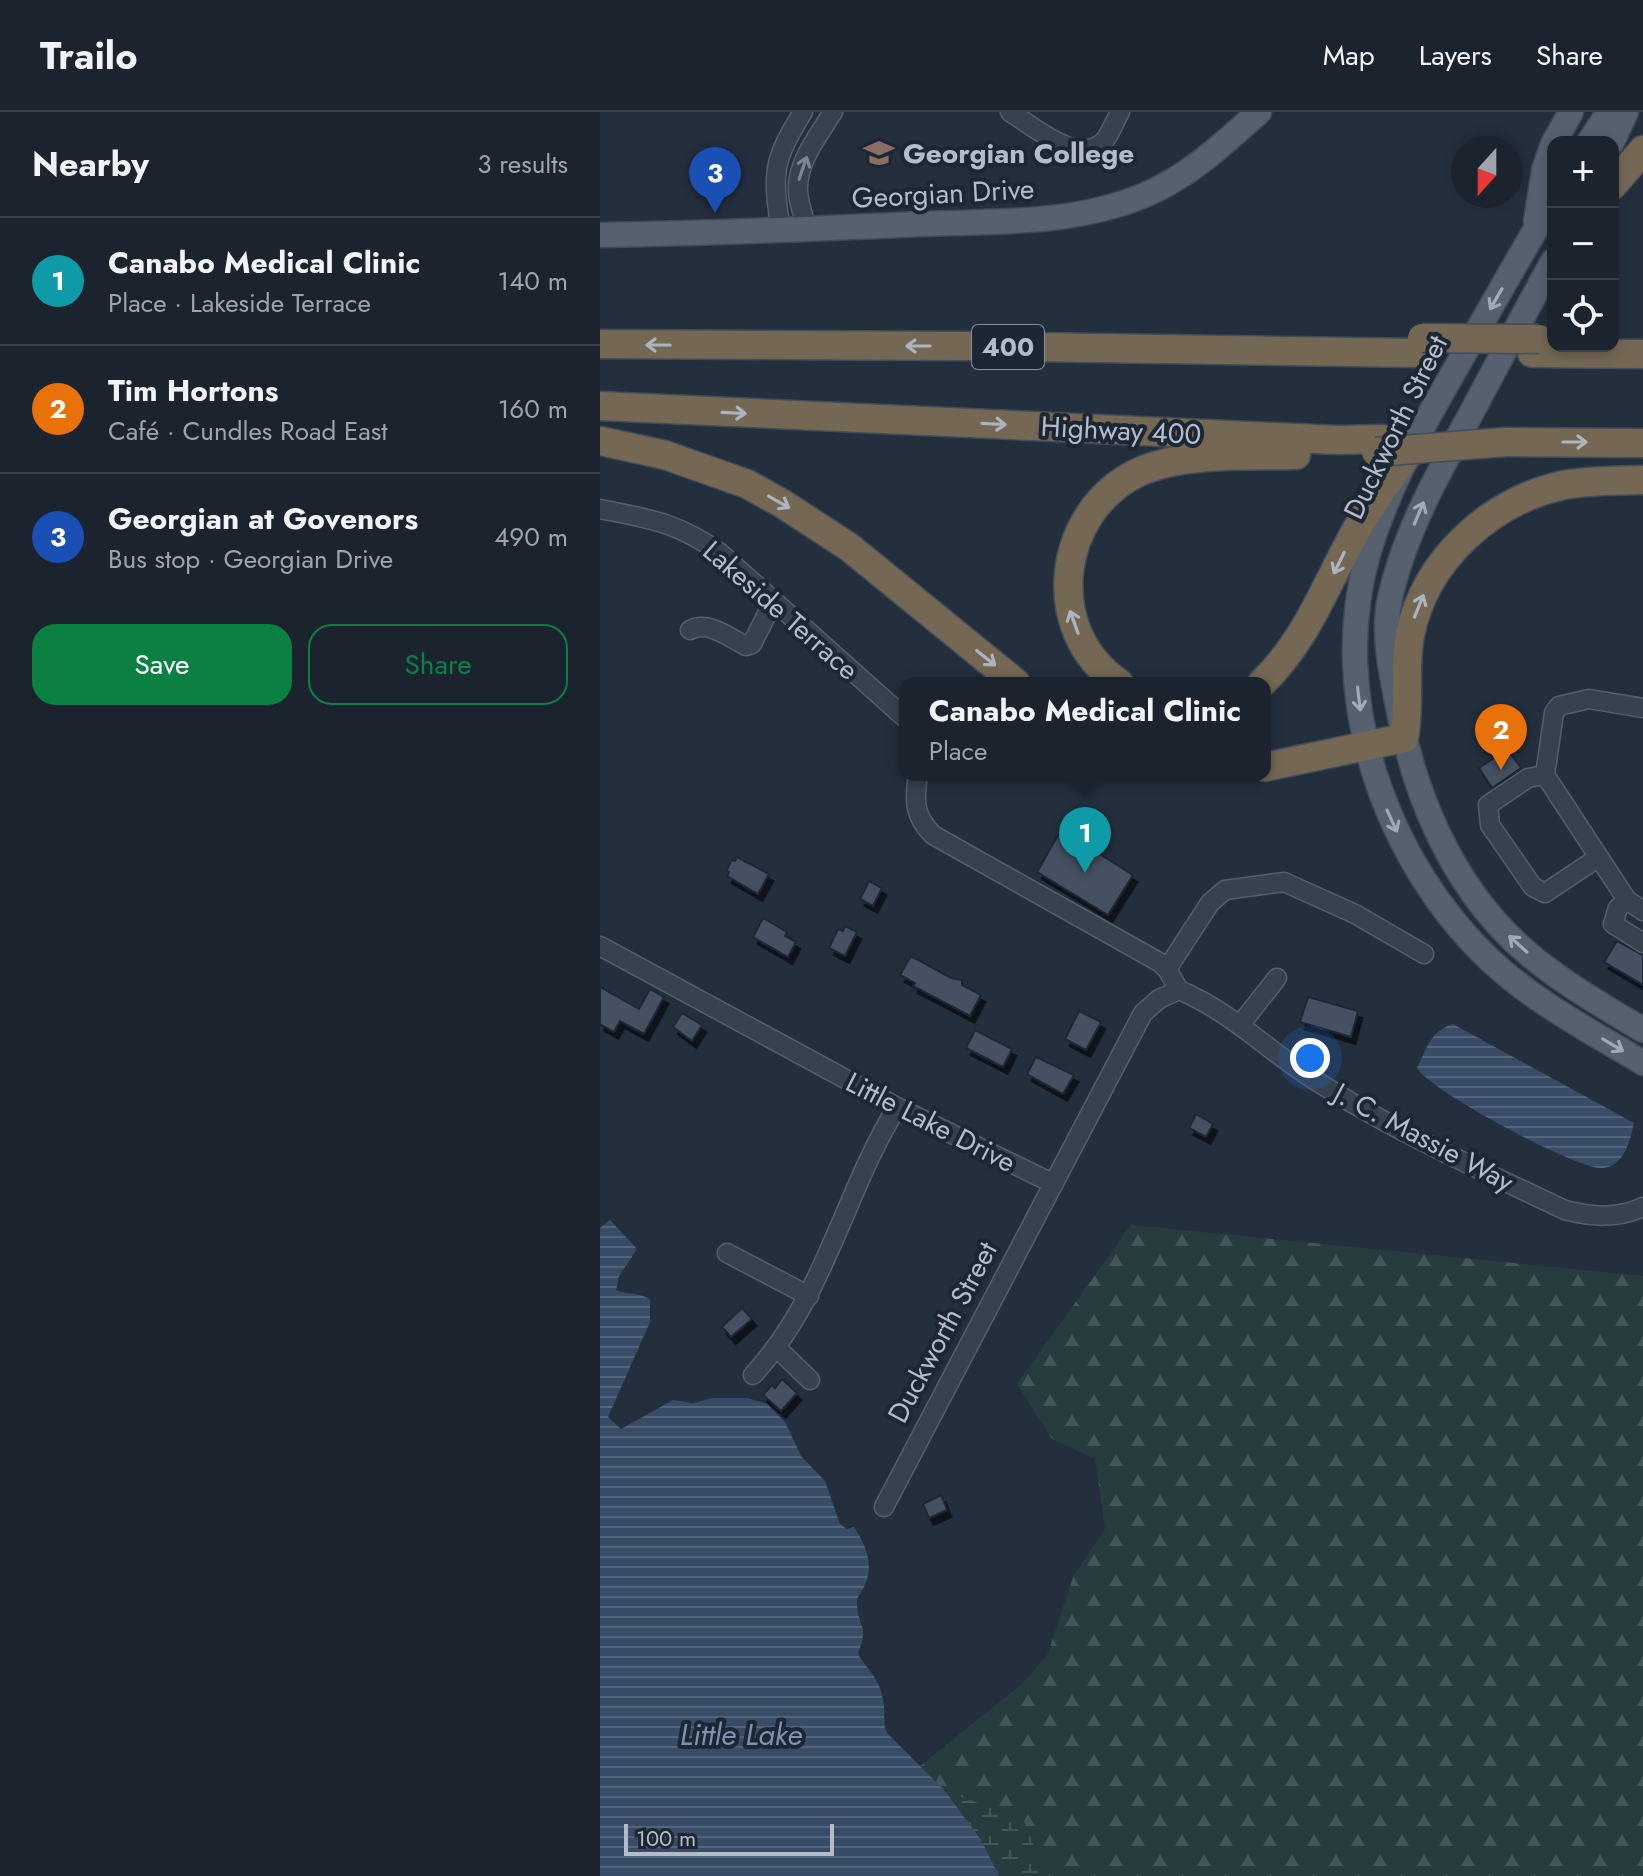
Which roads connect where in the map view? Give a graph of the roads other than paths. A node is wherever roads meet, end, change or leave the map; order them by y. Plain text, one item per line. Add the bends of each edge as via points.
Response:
1 (803, 112) edge
2 (833, 112) edge
3 (1010, 112) edge
4 (1120, 112) edge
5 (1259, 112) edge
6 (1571, 112) edge
7 (1609, 112) edge
8 (1626, 112) edge
9 (1558, 136) edge
10 (1593, 136) edge
11 (1615, 136) edge
12 (1643, 150) edge
13 (1547, 165) edge
14 (1619, 178) edge
15 (1549, 208) edge
16 (807, 229) junction
17 (781, 231) junction
18 (1534, 231) junction
19 (600, 235) edge
20 (1547, 272) edge
21 (1643, 338) edge
22 (1619, 339) edge
23 (600, 344) edge
24 (1541, 344) edge
25 (1643, 354) edge
26 (600, 406) edge
27 (600, 441) edge
28 (1643, 443) edge
29 (1379, 446) junction
30 (1411, 450) junction
31 (1643, 480) edge
32 (600, 509) edge
33 (773, 602) junction
34 (690, 630) dead end
35 (1009, 677) edge
36 (1113, 677) edge
37 (1268, 677) edge
38 (1643, 708) edge
39 (899, 713) edge
40 (1404, 738) junction
41 (1368, 747) junction
42 (1271, 766) edge
43 (1545, 775) junction
44 (917, 781) edge
45 (1599, 857) junction
46 (1627, 900) junction
47 (1643, 911) edge
48 (1643, 943) edge
49 (600, 946) edge
50 (1424, 954) dead end
51 (1167, 969) junction
52 (1277, 978) dead end
53 (1179, 990) junction
54 (1240, 1025) junction
55 (1638, 1025) edge
56 (1643, 1063) edge
57 (897, 1107) junction
58 (1054, 1184) junction
59 (1643, 1207) edge
60 (727, 1253) dead end
61 (809, 1296) junction
62 (777, 1348) junction
63 (753, 1375) dead end
64 (810, 1380) dead end
65 (884, 1507) dead end

1 - 17 street via 777,165 774,182
16 -> 2 street via 798,193 802,164
3 - 4 street via 1069,149 1084,151 1105,139
5 - 16 main road, Georgian Drive via 1182,176 1148,194 1096,210 1043,219
6 - 9 main road
7 - 10 main road
8 - 11 main road
12 - 14 highway
13 - 18 main road
15 - 18 main road, Duckworth Street
16 - 17 main road, Georgian Drive
17 - 19 main road, Georgian Drive
18 -> 30 main road, Duckworth Street
40 -> 20 main road, Duckworth Street via 1387,632 1397,573 1431,487
21 - 22 highway
24 -> 23 highway, 400
24 - 25 highway, 400
26 -> 29 highway, Highway 400 via 1322,439
27 -> 35 highway via 665,455 747,484 783,504 849,547
29 -> 28 highway, Highway 400, bridge
36 -> 29 highway via 1092,657 1071,618 1067,596 1075,543 1092,511 1110,492 1139,472 1202,458
30 -> 37 highway via 1358,527 1307,627
30 -> 41 main road, Duckworth Street via 1373,539 1359,596 1356,655
40 -> 31 highway via 1410,634 1425,593 1453,550 1493,515 1530,496 1565,485
32 - 33 street, Lakeside Terrace via 691,532
33 - 34 street via 752,644 746,646 712,628
33 - 39 street, Lakeside Terrace
38 - 43 street via 1589,699 1559,706
40 - 41 highway
55 -> 40 main road, Duckworth Street via 1542,965 1492,917 1456,866 1428,811
41 - 42 highway
41 -> 56 main road, Duckworth Street via 1385,806 1411,860 1454,922 1517,983
43 - 45 street
43 - 45 street via 1528,778 1488,805 1490,825 1533,887 1545,893
44 - 51 street via 917,813 933,835
45 - 46 street
46 - 47 street
46 - 48 street via 1613,924
49 - 57 street, Little Lake Drive
50 - 51 street via 1355,914 1284,882 1225,890 1210,903
51 - 53 street
52 - 54 street
53 - 54 street, J. C. Massie Way
53 - 58 street via 1143,1013
54 - 59 street, J. C. Massie Way via 1301,1071 1412,1136 1565,1210 1589,1217
57 - 58 street, Little Lake Drive
57 - 61 street via 877,1140
58 - 65 street, Duckworth Street
60 - 61 street
61 - 62 street
62 - 63 street
62 - 64 street

